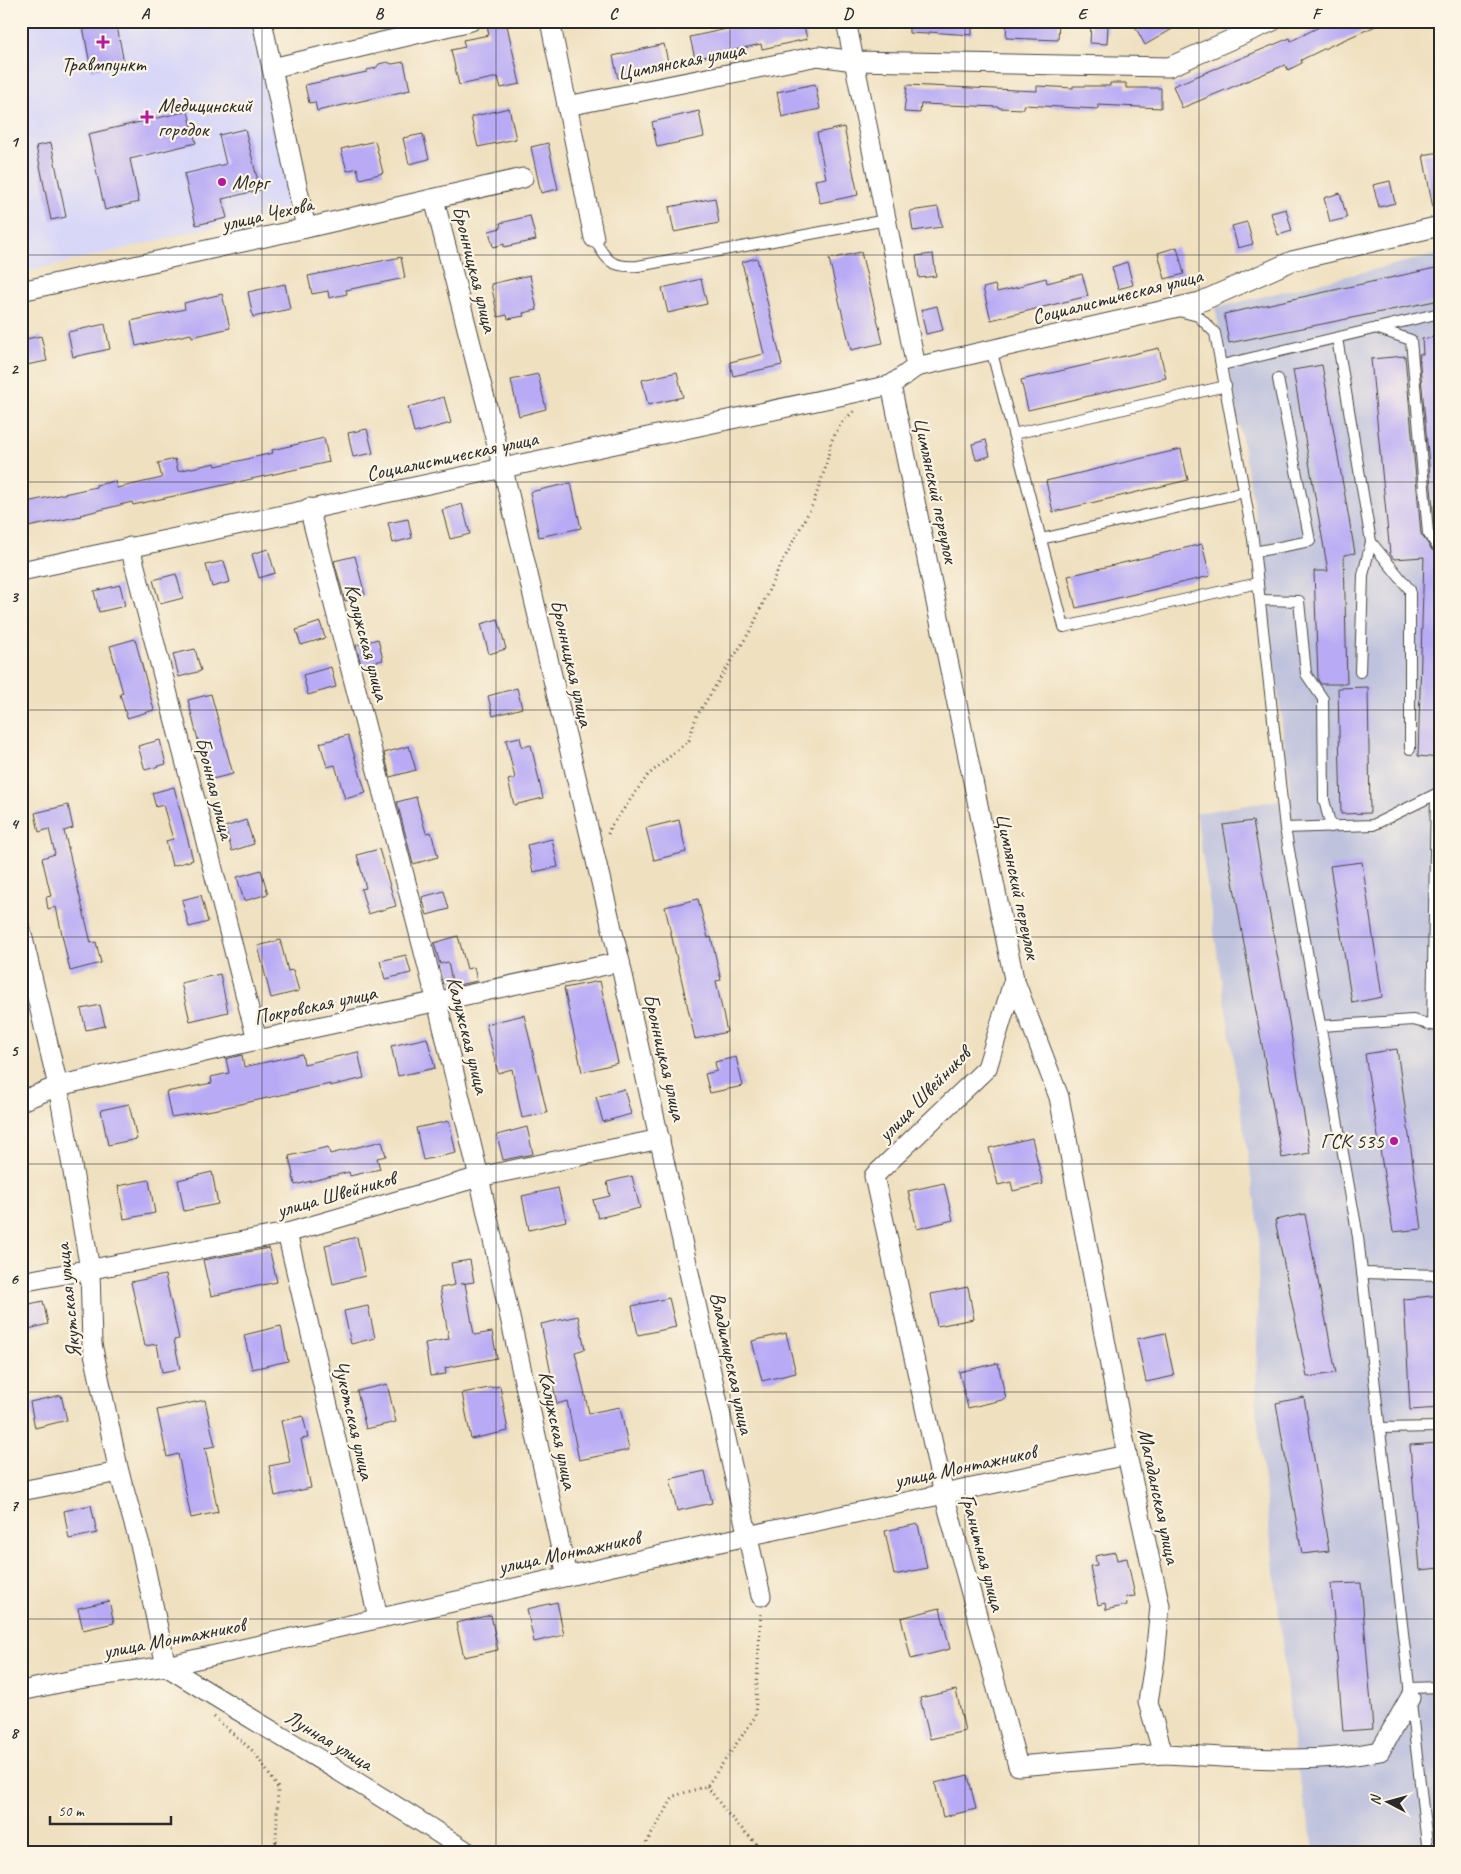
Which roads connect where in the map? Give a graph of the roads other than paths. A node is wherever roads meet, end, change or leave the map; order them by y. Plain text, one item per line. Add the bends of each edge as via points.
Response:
1 (262, 21) edge
2 (471, 21) edge
3 (550, 21) edge
4 (846, 21) edge
5 (1273, 21) edge
6 (854, 61) junction
7 (272, 68) junction
8 (567, 106) junction
9 (523, 178) dead end
10 (434, 198) junction
11 (886, 220) junction
12 (1440, 226) edge
13 (306, 228) junction
14 (594, 238) joint
15 (21, 291) edge
16 (1153, 312) junction
17 (1440, 313) edge
18 (1376, 328) junction
19 (1337, 338) junction
20 (990, 349) junction
21 (1222, 365) junction
22 (916, 367) junction
23 (1278, 379) dead end
24 (891, 385) junction
25 (1226, 386) junction
26 (1013, 434) junction
27 (503, 469) junction
28 (1244, 492) junction
29 (309, 508) junction
30 (1041, 539) junction
31 (1371, 542) junction
32 (1440, 546) edge
33 (130, 547) junction
34 (1254, 552) junction
35 (21, 571) edge
36 (1258, 583) junction
37 (1260, 600) junction
38 (1360, 672) dead end
39 (1410, 749) dead end
40 (1438, 792) edge
41 (1331, 827) junction
42 (1285, 828) junction
43 (21, 930) edge
44 (620, 962) junction
45 (1014, 979) junction
46 (437, 1002) junction
47 (1320, 1026) junction
48 (1436, 1026) edge
49 (256, 1040) junction
50 (58, 1086) junction
51 (21, 1101) edge
52 (660, 1139) junction
53 (874, 1176) joint
54 (479, 1177) junction
55 (286, 1233) junction
56 (90, 1269) junction
57 (1362, 1273) junction
58 (1440, 1275) edge
59 (21, 1282) edge
60 (1440, 1427) edge
61 (1380, 1428) junction
62 (1127, 1455) junction
63 (119, 1472) junction
64 (21, 1491) edge
65 (944, 1494) junction
66 (748, 1536) junction
67 (567, 1576) junction
68 (762, 1596) road end
69 (378, 1617) junction
70 (166, 1666) junction
71 (1440, 1687) edge
72 (21, 1691) edge
73 (1410, 1693) junction
74 (1163, 1754) junction
75 (469, 1853) edge
76 (1428, 1853) edge

1 - 7 street
2 - 7 street
3 - 8 street
4 - 6 street
5 - 6 street, Цимлянская улица via 1169,67
6 - 8 street, Цимлянская улица via 818,56
6 - 11 street
7 - 13 street
8 - 14 street
9 - 10 street, улица Чехова
10 - 13 street, улица Чехова
10 - 27 street, Бронницкая улица
11 - 14 lane via 622,267 606,257
11 - 22 street
12 - 16 street, Социалистическая улица via 1292,261 1200,302
13 - 15 street, улица Чехова
16 - 20 street, Социалистическая улица
16 - 21 lane via 1181,311 1198,316 1215,333
17 - 18 lane
18 - 19 lane
18 - 32 lane via 1411,340 1428,533
19 - 21 lane
19 - 31 lane
20 - 22 street, Социалистическая улица
20 - 26 lane
21 - 25 lane
22 - 24 street
23 - 34 lane via 1310,542
24 - 27 street, Социалистическая улица
24 - 45 street, Цимлянский переулок
25 - 26 lane
25 - 28 lane
26 - 30 lane
27 - 29 street, Социалистическая улица
27 - 44 street, Бронницкая улица
28 - 30 lane
28 - 34 lane
29 - 33 street, Социалистическая улица
29 - 46 street, Калужская улица
30 - 36 lane via 1064,627
31 - 38 lane via 1363,576
31 - 39 lane via 1410,590
33 - 35 street, Социалистическая улица
33 - 49 street, Бронная улица
34 - 36 lane
36 - 37 lane
37 - 41 lane via 1299,601 1306,674 1323,699 1324,800
37 - 42 lane
40 - 41 lane via 1373,825
40 - 48 lane
41 - 42 lane
42 - 47 lane
43 - 50 street, Якутская улица
44 - 46 street, Покровская улица
44 - 52 street, Бронницкая улица
45 - 53 street, улица Швейников via 986,1068
45 - 62 street, Магаданская улица via 1059,1098
46 - 49 street, Покровская улица
46 - 54 street, Калужская улица
47 - 48 lane via 1413,1020
47 - 57 lane
49 - 50 street, Покровская улица
50 - 51 street, Покровская улица
50 - 56 street, Якутская улица
52 - 54 street, улица Швейников
52 - 66 street, Владимирская улица
53 - 65 street, Гранитная улица
54 - 55 street, улица Швейников
54 - 67 street, Калужская улица
55 - 56 street, улица Швейников
55 - 69 street, Чукотская улица
56 - 59 street, улица Швейников
56 - 63 street, Якутская улица via 92,1344
57 - 58 lane
57 - 61 lane
60 - 61 lane
61 - 73 lane
62 - 65 street, улица Монтажников
62 - 74 street, Магаданская улица via 1160,1606 1148,1702
63 - 64 street
63 - 70 street, Якутская улица via 141,1548
65 - 66 street, улица Монтажников
65 - 74 street, Гранитная улица via 1018,1766
66 - 67 street, улица Монтажников
66 - 68 street, Владимирская улица
67 - 69 street, улица Монтажников
69 - 70 street, улица Монтажников
70 - 72 street, улица Монтажников
70 - 75 street, Лунная улица
71 - 73 lane
73 - 74 street via 1380,1751 1350,1757
73 - 76 lane

